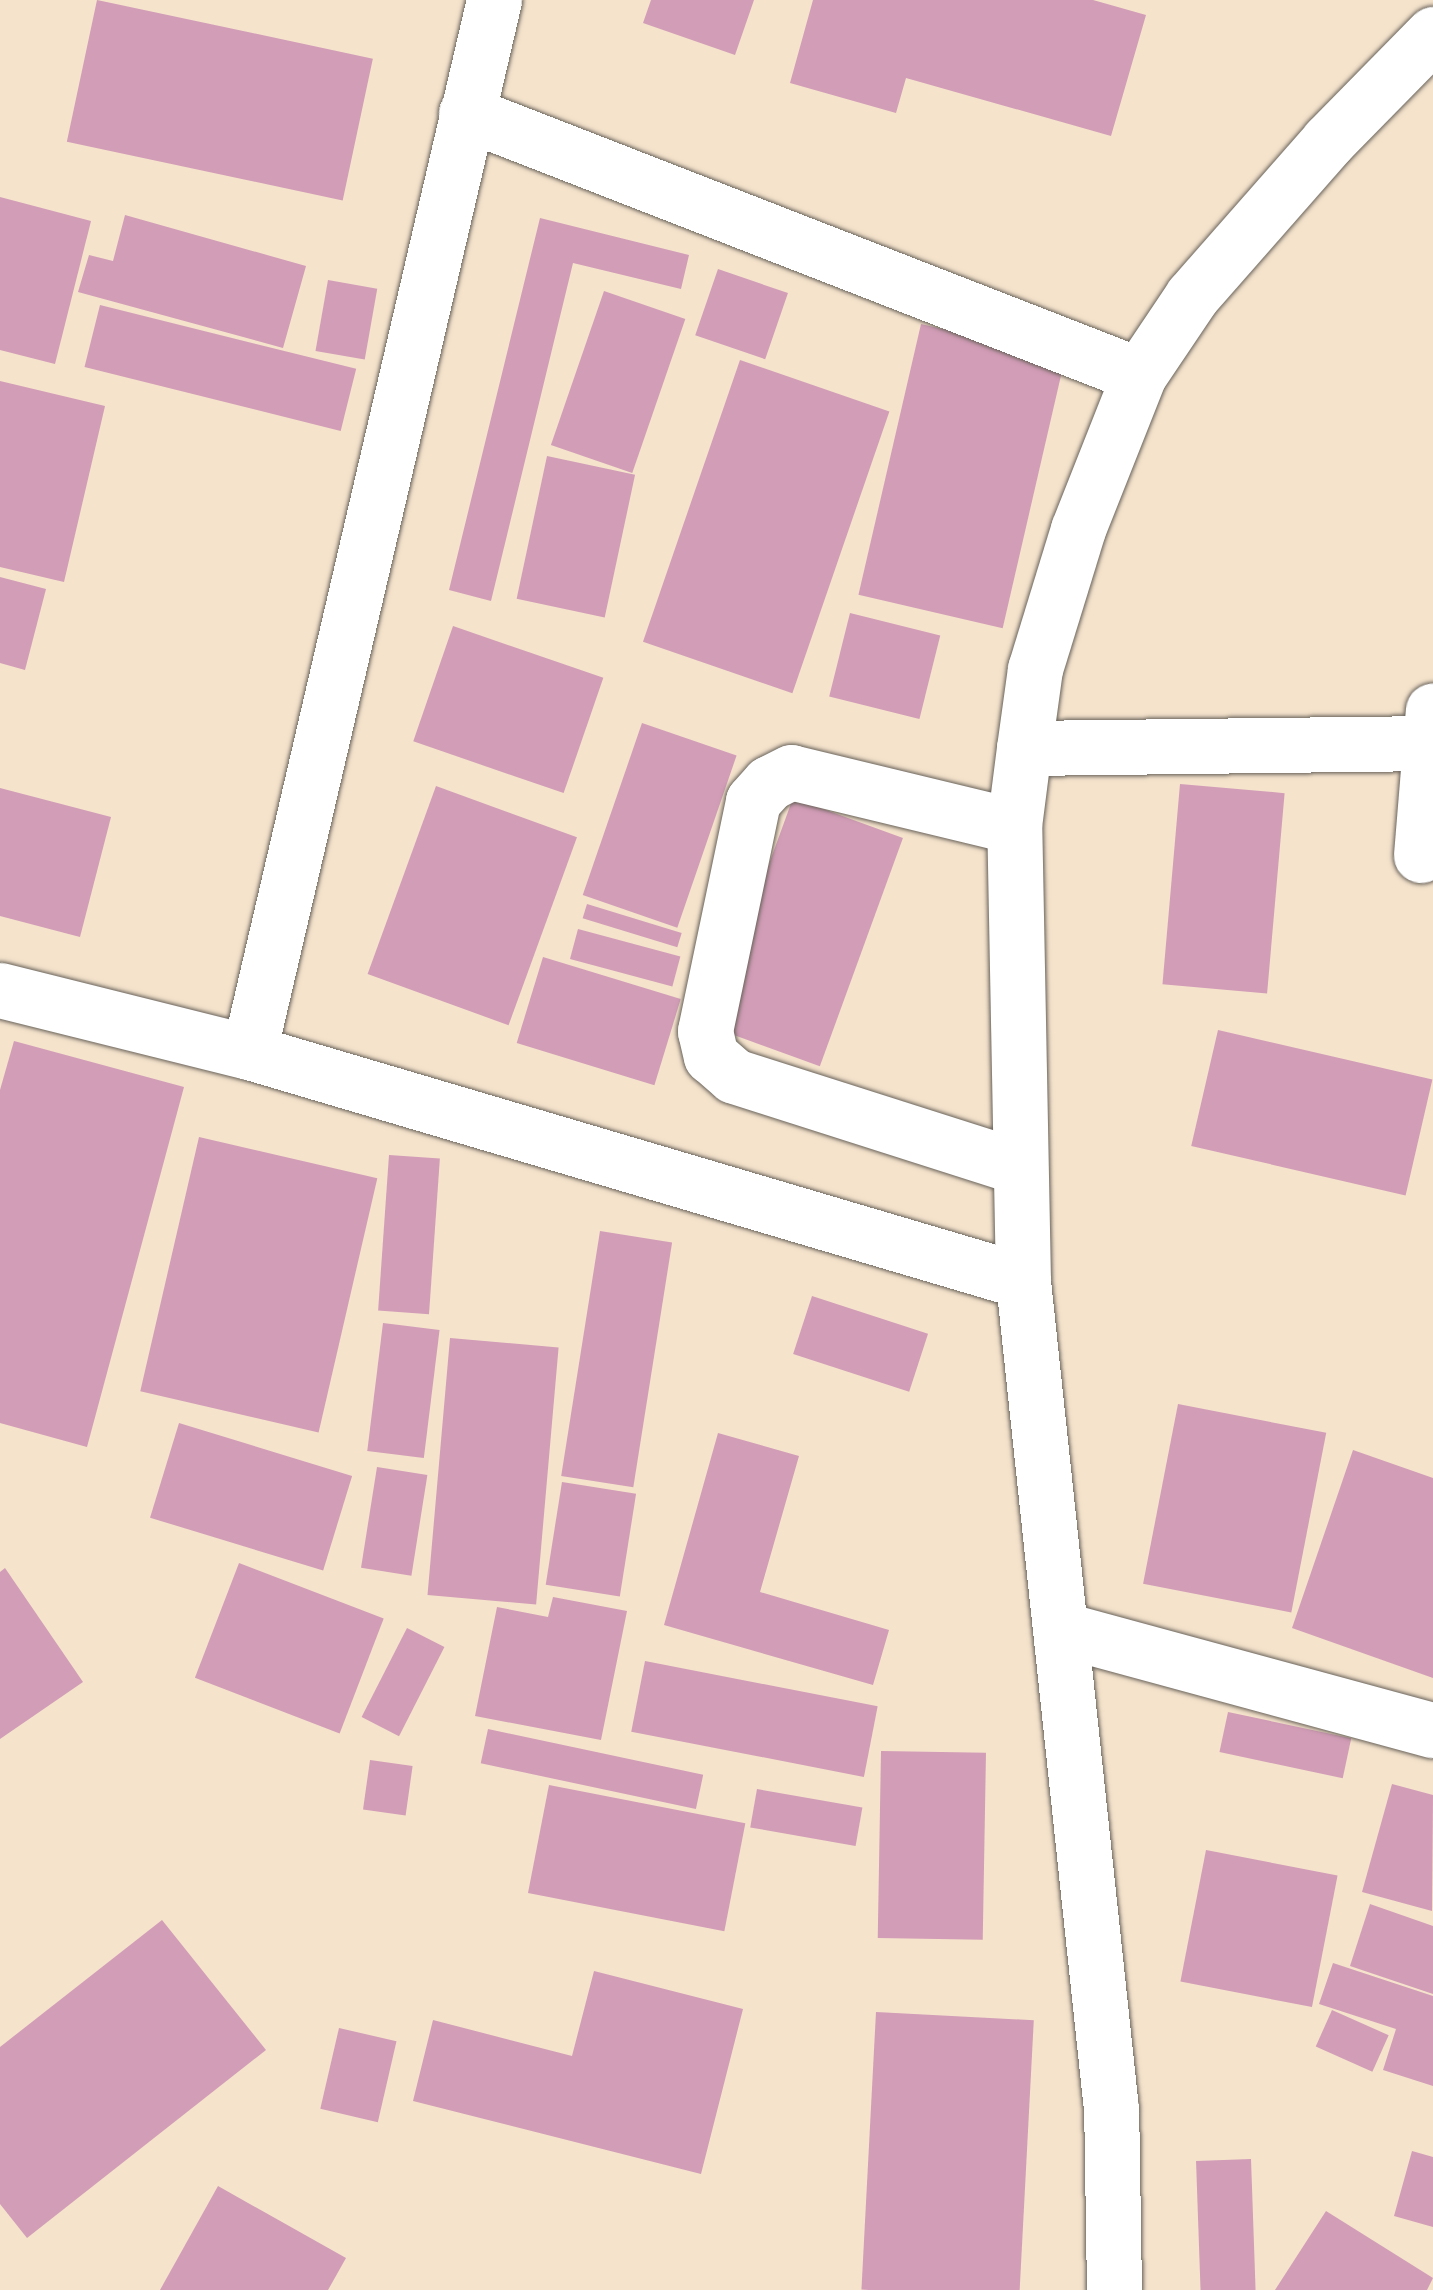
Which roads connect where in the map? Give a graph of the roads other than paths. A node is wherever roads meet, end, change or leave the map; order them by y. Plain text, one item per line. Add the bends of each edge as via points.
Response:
1 (494, 0) edge
2 (1433, 34) edge
3 (466, 113) junction
4 (1138, 375) junction
5 (1432, 727) edge
6 (1024, 748) junction
7 (1014, 826) junction
8 (1421, 854) dead end
9 (0, 990) edge
10 (249, 1052) junction
11 (1020, 1167) junction
12 (1023, 1281) junction
13 (1064, 1630) junction
14 (1433, 1730) edge
15 (1114, 2290) edge

1 - 3 street
2 - 4 street via 1192,296
3 - 4 street
3 - 10 street
4 - 6 street via 1035,669
5 - 6 street
5 - 8 street
6 - 7 street
7 - 11 street
7 - 11 street via 790,772 769,783 753,800 704,1031 711,1056 734,1076
9 - 10 street
10 - 12 street
11 - 12 street
12 - 13 street
13 - 14 street
13 - 15 street via 1111,2109

